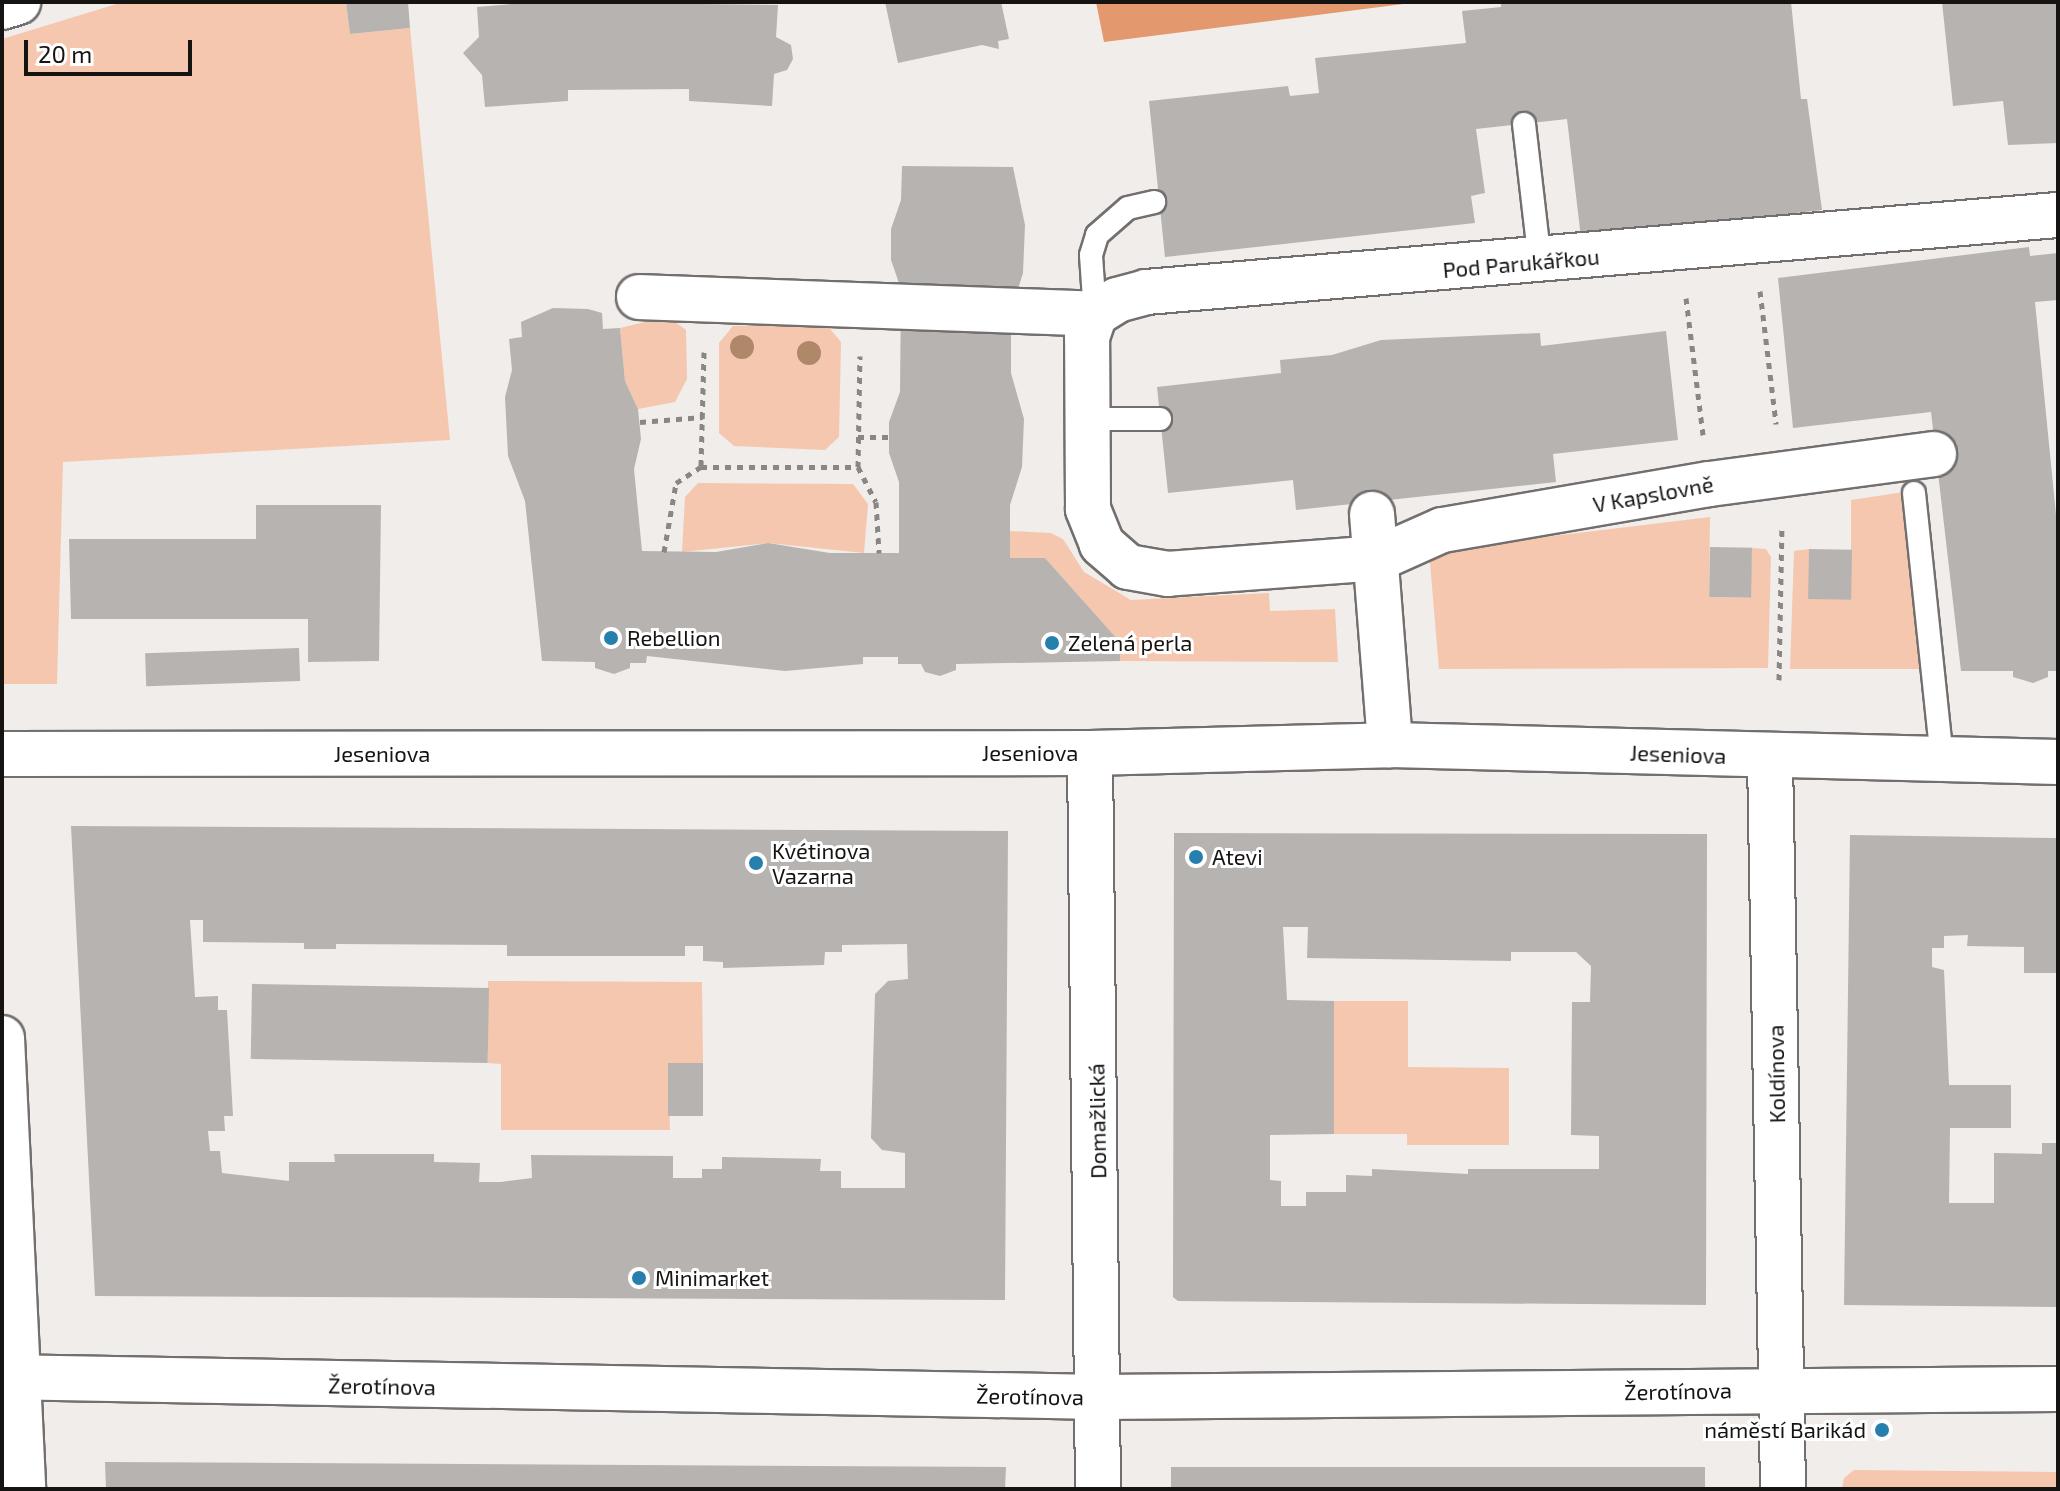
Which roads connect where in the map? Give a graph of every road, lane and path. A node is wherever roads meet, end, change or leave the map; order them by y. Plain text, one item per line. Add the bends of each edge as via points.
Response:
1 (18, 2) edge
2 (2, 7) edge
3 (1524, 124) dead end
4 (1154, 202) dead end
5 (2058, 215) edge
6 (1680, 249) junction
7 (1540, 262) junction
8 (639, 297) dead end
9 (705, 299) junction
10 (861, 303) junction
11 (1095, 314) junction
12 (703, 417) junction
13 (1087, 419) junction
14 (1160, 419) dead end
15 (640, 422) dead end
16 (858, 437) junction
17 (889, 437) dead end
18 (1934, 454) dead end
19 (701, 467) junction
20 (858, 467) junction
21 (1709, 484) junction
22 (1914, 493) dead end
23 (1372, 514) dead end
24 (664, 552) dead end
25 (879, 553) dead end
26 (1379, 558) junction
27 (1390, 745) junction
28 (1090, 753) junction
29 (2, 754) edge
30 (1770, 758) junction
31 (1942, 760) junction
32 (2058, 762) edge
33 (2, 1038) edge
34 (10, 1377) edge
35 (2058, 1389) edge
36 (1783, 1390) junction
37 (1099, 1397) junction
38 (23, 1489) edge
39 (1098, 1489) edge
40 (1783, 1489) edge

1 - 2 street
3 - 7 lane
4 - 11 lane via 1128,208 1097,235 1091,255
5 - 6 street, Pod Parukářkou
6 - 7 street, Pod Parukářkou
6 - 21 path
7 - 11 street, Pod Parukářkou via 1146,292 1117,300
8 - 9 street
9 - 10 street
9 - 12 path
10 - 11 street
10 - 16 path
11 - 13 street via 1087,337
12 - 15 path
12 - 19 path
13 - 14 lane
13 - 26 street, V Kapslovně via 1088,509 1102,544 1128,567 1168,574
16 - 17 path
16 - 20 path
18 - 21 street, V Kapslovně
19 - 20 path
19 - 24 path via 676,483
20 - 25 path via 876,502
21 - 26 street, V Kapslovně via 1442,530
22 - 31 lane
23 - 26 street
26 - 27 street
27 - 28 street, Jeseniova
27 - 30 street, Jeseniova
28 - 29 street, Jeseniova
28 - 37 street, Domažlická
30 - 31 street, Jeseniova
30 - 36 street, Koldínova
31 - 32 street, Jeseniova
33 - 34 street
34 - 37 street, Žerotínova
34 - 38 street
35 - 36 street, Žerotínova
36 - 37 street, Žerotínova
36 - 40 street
37 - 39 street, Domažlická

